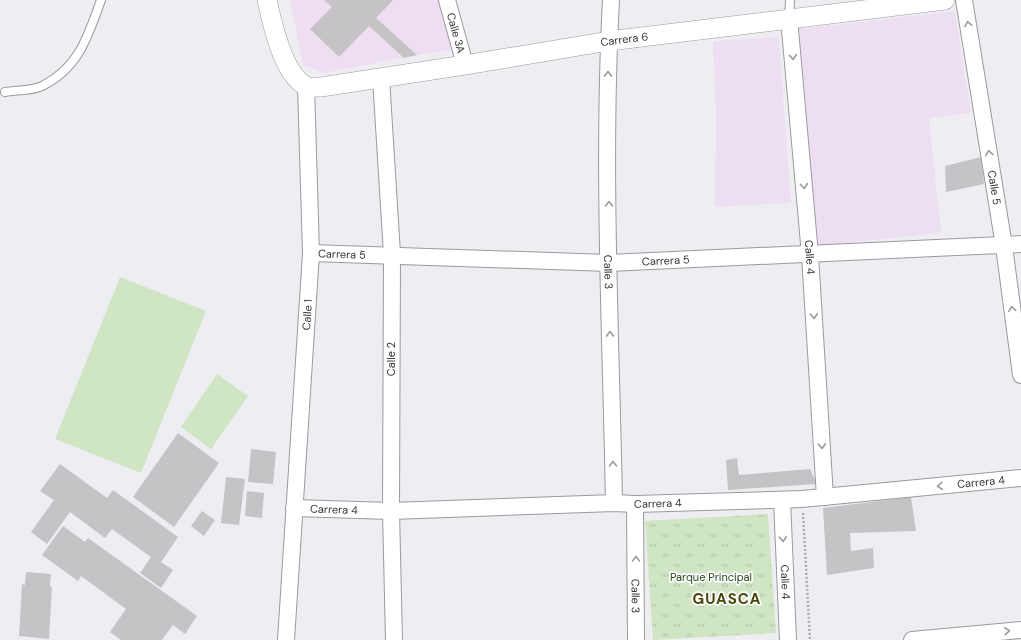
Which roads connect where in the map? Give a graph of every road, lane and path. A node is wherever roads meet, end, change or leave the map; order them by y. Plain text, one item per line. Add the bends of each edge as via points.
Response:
1 (101, 0) edge
2 (267, 0) edge
3 (447, 0) edge
4 (611, 0) edge
5 (945, 0) edge
6 (964, 0) edge
7 (790, 9) edge
8 (609, 41) junction
9 (465, 66) junction
10 (381, 78) junction
11 (306, 86) junction
12 (5, 92) dead end
13 (1021, 244) edge
14 (1004, 246) junction
15 (311, 253) junction
16 (392, 254) junction
17 (810, 255) junction
18 (609, 263) junction
19 (1021, 375) edge
20 (1021, 478) edge
21 (825, 497) junction
22 (802, 499) junction
23 (782, 500) junction
24 (614, 503) junction
25 (635, 504) junction
26 (294, 508) junction
27 (391, 511) junction
28 (1021, 630) edge
29 (286, 640) edge
30 (394, 640) edge
31 (636, 640) edge
32 (788, 640) edge
33 (810, 640) edge
34 (912, 640) edge

1 - 12 lane via 86,43 67,69 41,87
2 - 11 street via 275,36 284,57 291,72
3 - 9 street, Calle 3A
4 - 8 street, Calle 3
5 - 7 street, Carrera 6
14 -> 6 street, Calle 5
7 - 8 street, Carrera 6
7 -> 17 street, Calle 4
8 - 9 street, Carrera 6
18 -> 8 street, Calle 3
9 - 10 street, Carrera 6
10 - 11 street, Carrera 6 via 321,87
10 - 16 street, Calle 2
11 - 15 street, Calle 1
13 - 14 street, Carrera 5
14 - 17 street, Carrera 5
19 -> 14 street, Calle 5
15 - 16 street, Carrera 5
15 - 26 street, Calle 1
16 - 18 street, Carrera 5
16 - 27 street, Calle 2
17 - 18 street, Carrera 5
17 -> 21 street, Calle 4
24 -> 18 street, Calle 3
20 -> 21 street, Carrera 4
21 - 22 street, Carrera 4
22 - 23 street, Carrera 4
22 - 33 path
23 - 25 street, Carrera 4
23 -> 32 street, Calle 4
24 - 25 street, Carrera 4
24 - 27 street, Carrera 4
31 -> 25 street, Calle 3
26 - 27 street, Carrera 4
26 - 29 street, Calle 1
27 - 30 street, Calle 2
34 -> 28 street

